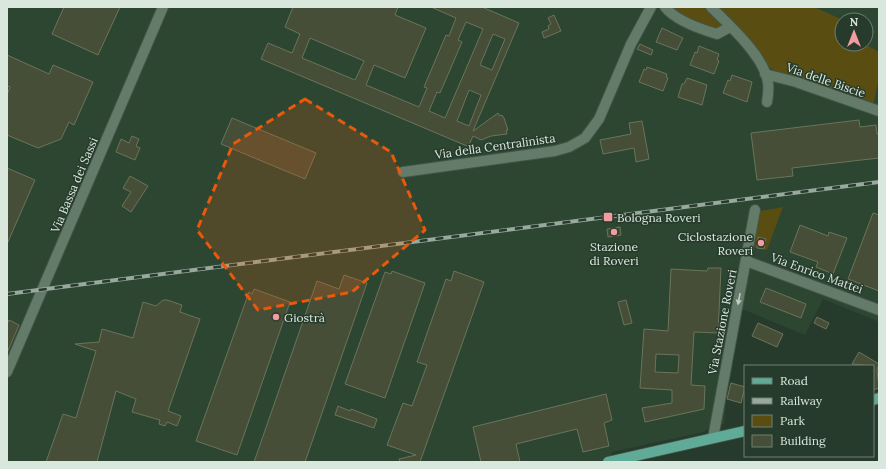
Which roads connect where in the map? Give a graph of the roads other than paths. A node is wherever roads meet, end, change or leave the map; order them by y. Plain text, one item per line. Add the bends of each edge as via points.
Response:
1 (163, 7) edge
2 (651, 7) edge
3 (665, 7) edge
4 (711, 7) edge
5 (730, 27) junction
6 (765, 74) junction
7 (767, 102) dead end
8 (879, 111) edge
9 (403, 172) dead end
10 (755, 210) dead end
11 (746, 261) junction
12 (879, 310) edge
13 (7, 372) edge
14 (744, 431) edge
15 (713, 438) junction
16 (608, 462) edge

1 - 13 street, Via Bassa dei Sassi
2 - 9 street, Via della Centralinista via 631,44 599,119 585,138 555,151
3 - 5 street via 673,15 708,32 717,34
4 - 5 street
5 - 6 street via 760,63
6 - 7 street via 768,83
6 - 8 street, Via delle Biscie
10 - 11 street, Via Stazione Roveri
11 - 12 street, Via Enrico Mattei
11 -> 15 street, Via Stazione Roveri
14 - 15 main road
15 - 16 main road

